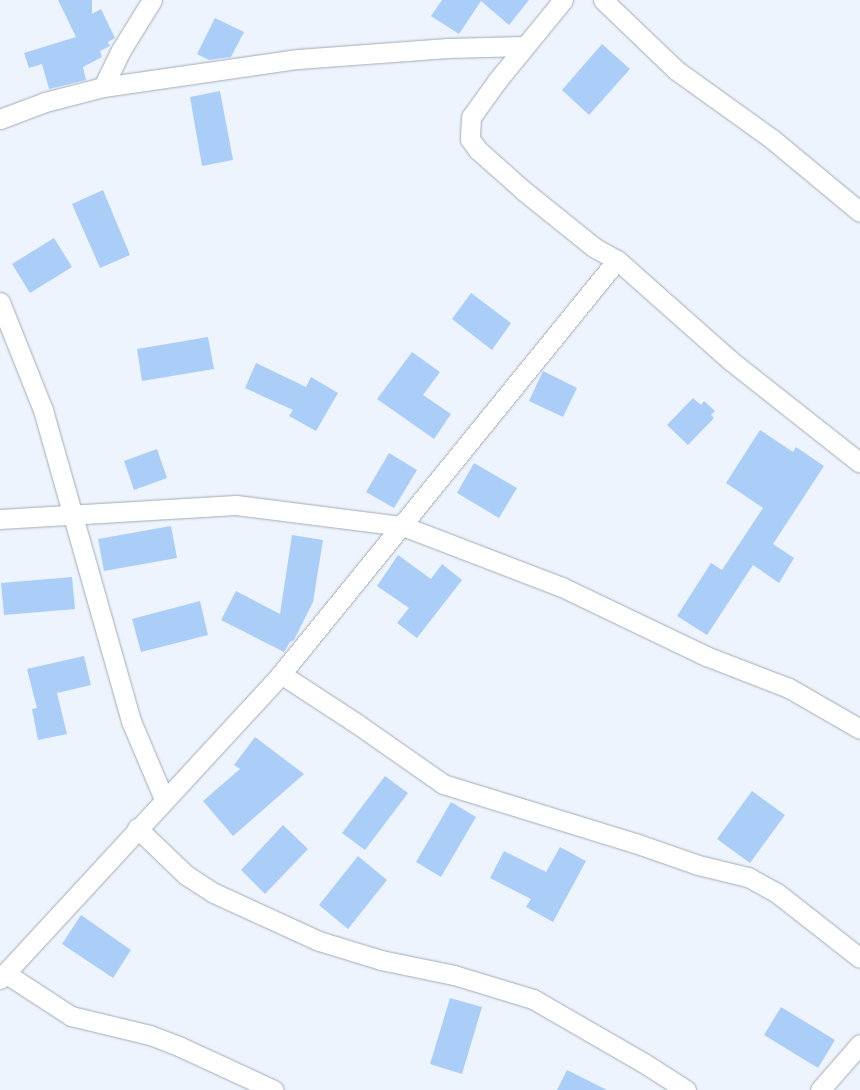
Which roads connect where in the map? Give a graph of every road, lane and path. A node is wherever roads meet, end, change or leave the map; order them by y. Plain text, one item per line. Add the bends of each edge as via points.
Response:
1 (152, 0) edge
2 (564, 0) edge
3 (603, 0) edge
4 (525, 46) junction
5 (104, 88) junction
6 (0, 119) edge
7 (860, 212) edge
8 (617, 260) junction
9 (0, 302) edge
10 (860, 463) edge
11 (74, 516) junction
12 (0, 519) edge
13 (402, 526) junction
14 (281, 674) junction
15 (860, 730) edge
16 (164, 799) junction
17 (137, 828) junction
18 (860, 958) edge
19 (3, 976) edge
20 (860, 1044) edge
21 (274, 1090) edge
22 (686, 1090) edge
23 (820, 1090) edge

1 - 5 street via 121,50
2 - 4 street
3 - 7 street via 676,70 772,139
4 - 5 street via 298,59
4 - 8 street via 471,117 470,138 478,150 524,191 595,248
5 - 6 street via 45,102
8 - 10 street via 731,361
8 - 13 street
9 - 11 street via 43,410
11 - 12 street
11 - 13 street via 236,505
11 - 16 street via 131,721
13 - 14 street
13 - 15 street via 562,587 706,656 789,688
14 - 16 street
14 - 18 street via 443,784 748,878 777,893
16 - 17 street
17 - 19 street
17 - 22 street via 186,875 214,893 319,941 533,999
19 - 21 street via 71,1016 150,1035
20 - 23 street

